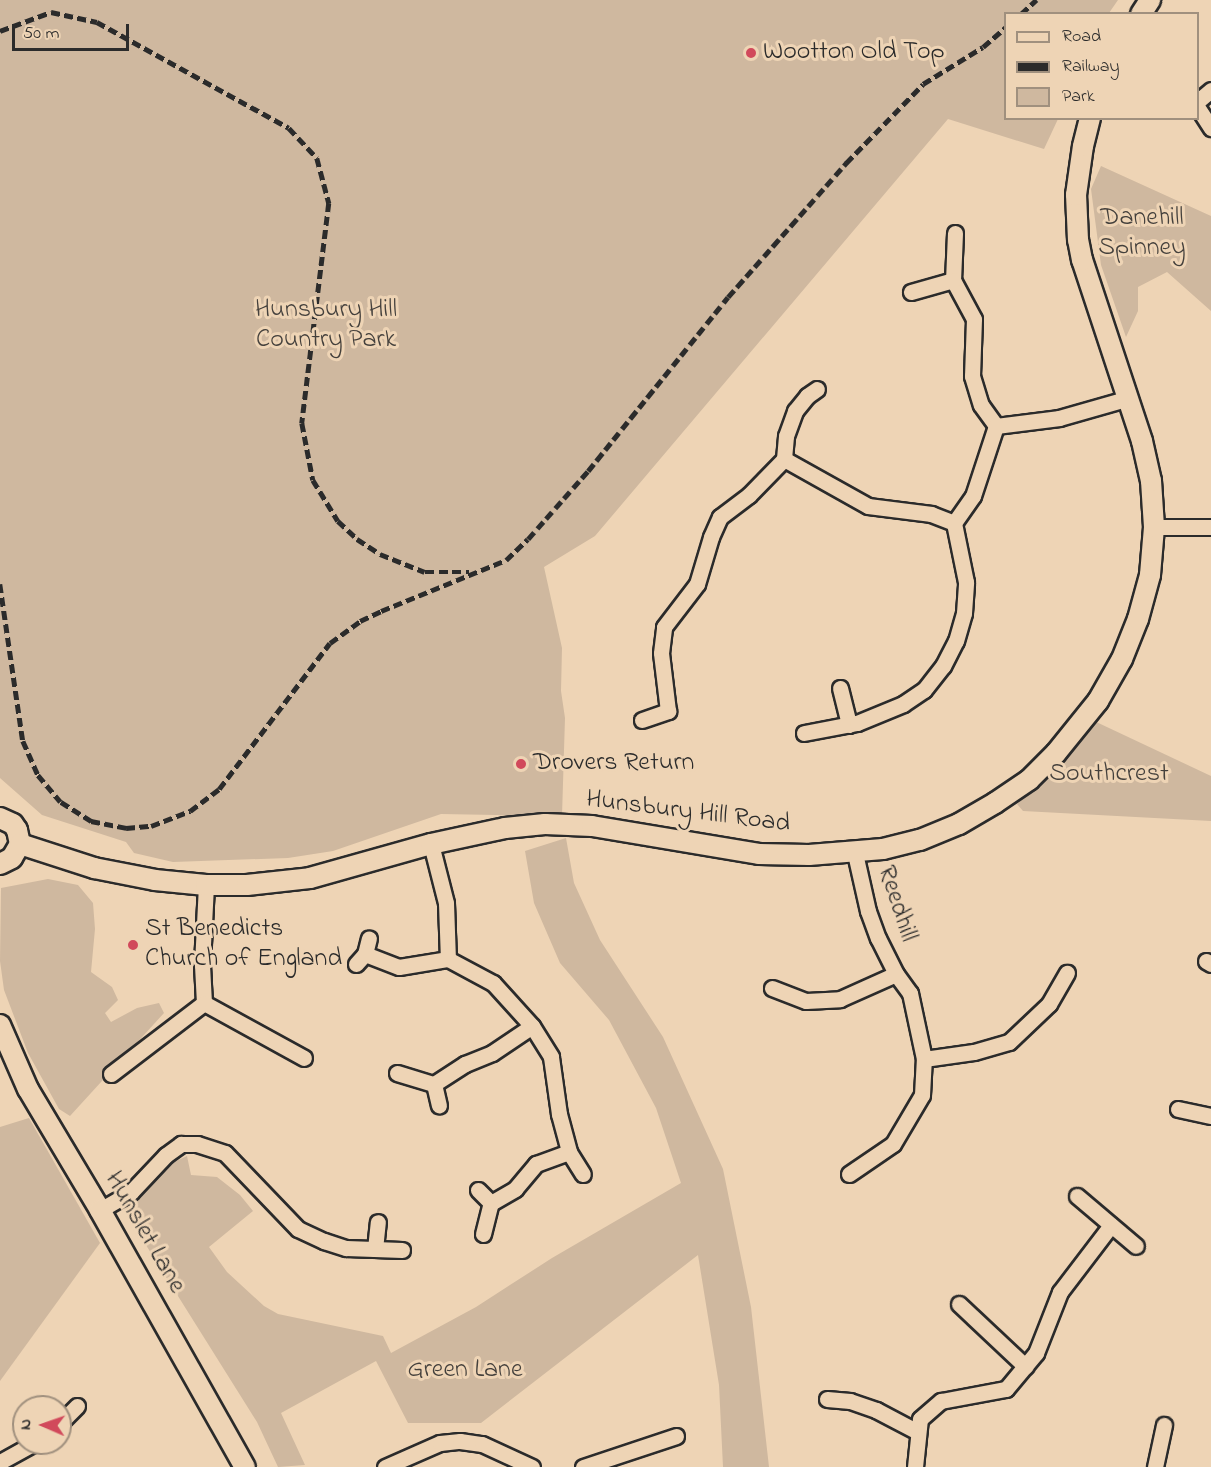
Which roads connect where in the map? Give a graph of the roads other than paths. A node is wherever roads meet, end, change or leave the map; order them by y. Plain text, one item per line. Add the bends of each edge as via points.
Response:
1 (1211, 90) edge
2 (1199, 99) edge
3 (1199, 111) edge
4 (1090, 120) edge
5 (1211, 128) edge
6 (955, 233) dead end
7 (953, 280) junction
8 (910, 292) dead end
9 (817, 389) dead end
10 (1129, 398) junction
11 (996, 426) junction
12 (784, 459) junction
13 (954, 523) junction
14 (1154, 527) junction
15 (1211, 527) edge
16 (840, 688) dead end
17 (642, 720) dead end
18 (849, 725) junction
19 (804, 733) dead end
20 (0, 818) edge
21 (20, 844) junction
22 (432, 844) junction
23 (854, 849) junction
24 (0, 864) edge
25 (206, 885) junction
26 (369, 938) dead end
27 (448, 959) junction
28 (1067, 973) dead end
29 (896, 974) junction
30 (772, 988) dead end
31 (204, 1003) junction
32 (0, 1025) edge
33 (531, 1026) junction
34 (304, 1058) dead end
35 (924, 1059) junction
36 (397, 1073) dead end
37 (111, 1074) dead end
38 (434, 1084) junction
39 (439, 1105) dead end
40 (1178, 1109) dead end
41 (1211, 1116) edge
42 (568, 1152) junction
43 (583, 1174) dead end
44 (849, 1174) dead end
45 (478, 1190) dead end
46 (1077, 1196) dead end
47 (491, 1203) junction
48 (100, 1210) junction
49 (378, 1222) dead end
50 (1111, 1225) junction
51 (483, 1234) dead end
52 (1136, 1246) dead end
53 (375, 1249) junction
54 (402, 1250) dead end
55 (958, 1304) dead end
56 (1026, 1366) junction
57 (827, 1399) dead end
58 (77, 1406) dead end
59 (72, 1411) edge
60 (1164, 1425) dead end
61 (918, 1432) junction
62 (676, 1436) dead end
63 (245, 1467) edge
64 (386, 1467) edge
65 (532, 1467) edge
66 (583, 1467) edge
67 (915, 1467) edge
68 (1155, 1467) edge

1 - 2 street
3 - 5 street
4 - 10 street, Hunsbury Hill Road via 1076,195 1078,240
6 - 7 street
7 - 8 street
7 - 11 street via 974,319 972,376 981,405
9 - 12 street via 795,411 786,436
10 - 11 street via 1059,418
10 - 14 street, Hunsbury Hill Road via 1151,481
11 - 13 street via 973,496
12 - 13 street via 868,506 931,514
12 - 17 street via 749,495 720,517 697,584 664,627 660,653 668,711
13 - 18 street via 966,582 964,613 956,641 924,690 903,704
14 - 15 street
14 - 23 street, Hunsbury Hill Road via 1150,575 1122,659 1098,701 1056,753 1029,780 960,824 883,849
16 - 18 street
18 - 19 street
20 - 21 street via 17,830
21 - 24 street via 12,858
21 - 25 street, Hunsbury Hill Road via 94,868
22 - 23 street, Hunsbury Hill Road via 544,824 592,826 759,854 808,855
22 - 25 street, Hunsbury Hill Road via 310,878
22 - 27 street via 446,903
23 - 29 street, Reedhill via 868,911
25 - 31 street
26 - 27 street via 361,959 399,967
27 - 33 street via 493,983
28 - 35 street via 1049,1004 1009,1042
29 - 30 street, Reedhill via 840,999 806,1001
29 - 35 street, Reedhill via 910,993
31 - 34 street
31 - 37 street
32 - 48 street, Hunslet Lane via 28,1089
33 - 38 street via 492,1053 465,1064
33 - 42 street via 551,1057
35 - 44 street, Reedhill via 922,1095 893,1144
36 - 38 street
38 - 39 street
40 - 41 street
42 - 43 street
42 - 47 street via 536,1164 516,1189
45 - 47 street
46 - 50 street
47 - 51 street
48 - 53 street via 131,1192 181,1144 197,1144 225,1153 298,1229 346,1248
48 - 63 street, Hunslet Lane
49 - 53 street
50 - 52 street
50 - 56 street via 1060,1292 1036,1353
53 - 54 street
55 - 56 street
56 - 61 street via 1006,1389 941,1401 920,1419
57 - 61 street via 876,1410
58 - 59 street
60 - 68 street
61 - 67 street
62 - 66 street
64 - 65 street via 440,1443 460,1441 482,1444

